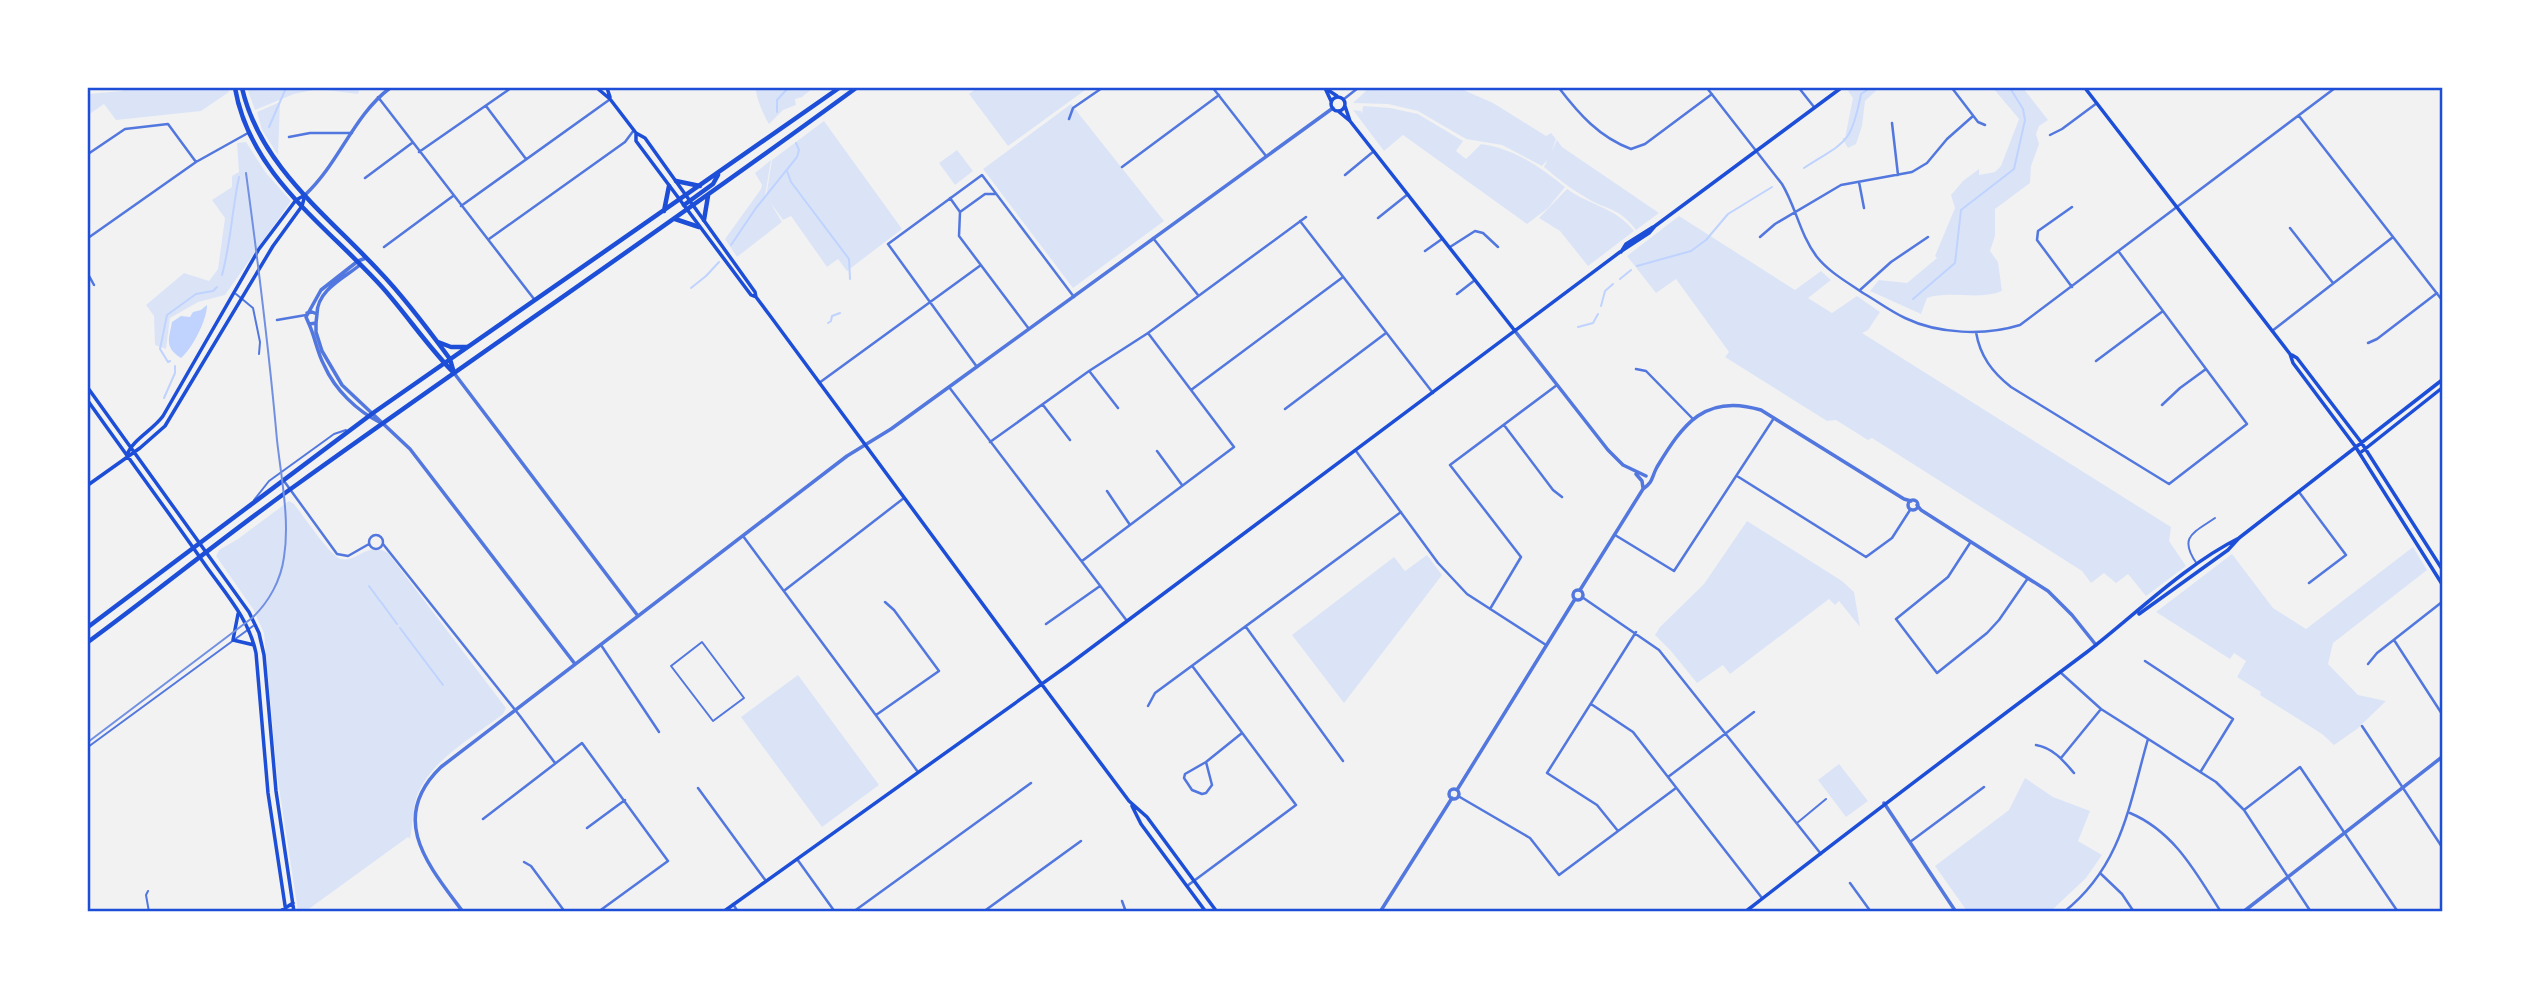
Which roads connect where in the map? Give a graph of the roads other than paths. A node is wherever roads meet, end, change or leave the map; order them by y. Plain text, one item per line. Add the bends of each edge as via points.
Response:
1 (235, 88) edge
2 (242, 88) edge
3 (390, 88) edge
4 (502, 88) edge
5 (511, 88) edge
6 (597, 88) edge
7 (607, 88) edge
8 (841, 88) edge
9 (856, 88) edge
10 (1102, 88) edge
11 (1213, 88) edge
12 (1325, 88) edge
13 (1358, 88) edge
14 (1559, 88) edge
15 (1707, 88) edge
16 (1799, 88) edge
17 (1841, 88) edge
18 (1952, 88) edge
19 (2085, 88) edge
20 (2335, 88) edge
21 (505, 92) junction
22 (847, 94) junction
23 (1713, 94) junction
24 (1219, 95) junction
25 (1337, 96) junction
26 (378, 97) junction
27 (610, 99) junction
28 (1344, 99) junction
29 (1331, 102) junction
30 (2097, 103) junction
31 (485, 105) junction
32 (1345, 106) junction
33 (1814, 107) junction
34 (1333, 108) junction
35 (1338, 111) junction
36 (1973, 116) junction
37 (2299, 116) junction
38 (1069, 119) dead end
39 (1350, 121) junction
40 (1892, 123) dead end
41 (1985, 125) dead end
42 (635, 131) junction
43 (248, 133) junction
44 (352, 133) junction
45 (2050, 135) dead end
46 (289, 137) dead end
47 (636, 141) junction
48 (625, 142) junction
49 (412, 143) junction
50 (1756, 150) junction
51 (1374, 151) junction
52 (419, 152) junction
53 (88, 154) edge
54 (1266, 156) junction
55 (527, 159) junction
56 (196, 162) junction
57 (1122, 167) dead end
58 (720, 172) junction
59 (1345, 175) dead end
60 (1898, 175) junction
61 (365, 178) dead end
62 (676, 181) junction
63 (1859, 182) junction
64 (669, 186) junction
65 (701, 186) junction
66 (996, 194) junction
67 (1408, 194) junction
68 (305, 195) junction
69 (453, 196) junction
70 (708, 196) junction
71 (950, 198) junction
72 (296, 200) junction
73 (680, 200) junction
74 (690, 200) junction
75 (302, 206) junction
76 (461, 206) junction
77 (2072, 207) dead end
78 (685, 208) junction
79 (1864, 208) dead end
80 (2177, 208) junction
81 (664, 211) junction
82 (960, 212) junction
83 (1796, 212) junction
84 (1306, 217) dead end
85 (1378, 218) dead end
86 (674, 219) junction
87 (704, 220) junction
88 (1300, 220) junction
89 (699, 227) junction
90 (2290, 228) dead end
91 (1760, 237) dead end
92 (1928, 237) dead end
93 (2393, 237) junction
94 (88, 238) edge
95 (1153, 238) junction
96 (1443, 238) junction
97 (489, 239) junction
98 (2037, 240) junction
99 (2029, 242) dead end
100 (384, 247) dead end
101 (1450, 247) junction
102 (1498, 247) dead end
103 (1425, 251) dead end
104 (2119, 252) junction
105 (366, 258) junction
106 (360, 263) junction
107 (981, 265) junction
108 (88, 274) edge
109 (1343, 277) junction
110 (1475, 280) junction
111 (2333, 284) junction
112 (94, 285) dead end
113 (2072, 287) junction
114 (1860, 290) junction
115 (235, 293) junction
116 (2437, 293) junction
117 (1457, 294) dead end
118 (1198, 295) junction
119 (756, 297) junction
120 (1073, 297) junction
121 (242, 298) junction
122 (535, 300) junction
123 (2442, 300) edge
124 (929, 302) junction
125 (2163, 311) junction
126 (307, 314) junction
127 (317, 314) junction
128 (300, 317) junction
129 (277, 320) dead end
130 (308, 323) junction
131 (316, 323) junction
132 (1029, 329) junction
133 (1515, 331) junction
134 (1975, 331) junction
135 (2272, 331) junction
136 (1148, 333) junction
137 (1386, 333) junction
138 (437, 342) junction
139 (2368, 343) dead end
140 (468, 347) junction
141 (259, 354) dead end
142 (2290, 354) junction
143 (450, 359) junction
144 (2096, 360) dead end
145 (444, 363) junction
146 (977, 367) junction
147 (1636, 369) dead end
148 (2206, 369) junction
149 (1089, 371) junction
150 (454, 373) junction
151 (2442, 380) edge
152 (820, 383) junction
153 (1557, 385) junction
154 (950, 387) junction
155 (88, 388) edge
156 (2442, 388) edge
157 (1191, 390) junction
158 (1433, 393) junction
159 (88, 401) edge
160 (1042, 405) junction
161 (2162, 405) dead end
162 (1118, 408) dead end
163 (1285, 409) dead end
164 (371, 415) junction
165 (1692, 418) junction
166 (1774, 418) junction
167 (383, 424) junction
168 (1504, 425) junction
169 (354, 428) junction
170 (1070, 440) dead end
171 (990, 442) junction
172 (2361, 442) junction
173 (864, 445) junction
174 (2355, 446) junction
175 (130, 447) junction
176 (2366, 448) junction
177 (1157, 451) dead end
178 (1356, 451) junction
179 (133, 453) junction
180 (2360, 453) junction
181 (2350, 454) junction
182 (127, 455) junction
183 (1656, 469) junction
184 (1634, 472) junction
185 (1647, 476) junction
186 (1738, 476) junction
187 (283, 480) junction
188 (1652, 480) junction
189 (88, 485) edge
190 (1183, 485) junction
191 (1644, 485) junction
192 (290, 489) junction
193 (1107, 491) dead end
194 (2299, 492) junction
195 (1562, 497) dead end
196 (904, 498) junction
197 (250, 505) junction
198 (1914, 507) junction
199 (1401, 512) junction
200 (2215, 518) dead end
201 (1130, 525) junction
202 (1615, 535) junction
203 (742, 536) junction
204 (2239, 538) junction
205 (1970, 542) junction
206 (199, 543) junction
207 (369, 544) junction
208 (383, 544) junction
209 (194, 547) junction
210 (206, 553) junction
211 (201, 558) junction
212 (1082, 561) junction
213 (2198, 565) junction
214 (2442, 569) edge
215 (2028, 578) junction
216 (2309, 583) dead end
217 (2442, 584) edge
218 (1100, 586) junction
219 (1580, 590) junction
220 (783, 591) junction
221 (1583, 597) junction
222 (1575, 599) junction
223 (885, 602) dead end
224 (2442, 602) edge
225 (1490, 609) junction
226 (239, 612) junction
227 (638, 616) junction
228 (1127, 621) junction
229 (256, 624) junction
230 (1046, 625) dead end
231 (2123, 625) junction
232 (88, 626) edge
233 (1246, 627) junction
234 (249, 629) junction
235 (1636, 632) junction
236 (233, 640) junction
237 (2394, 640) junction
238 (88, 642) edge
239 (254, 645) junction
240 (600, 645) junction
241 (1546, 645) junction
242 (2096, 645) junction
243 (2145, 661) dead end
244 (575, 664) junction
245 (2368, 664) dead end
246 (1192, 666) junction
247 (2060, 672) junction
248 (1042, 684) junction
249 (1591, 704) junction
250 (1148, 706) dead end
251 (2101, 709) junction
252 (515, 710) junction
253 (1754, 712) dead end
254 (2442, 714) edge
255 (876, 716) junction
256 (2234, 719) junction
257 (2240, 719) dead end
258 (713, 721) joint
259 (2362, 726) dead end
260 (659, 732) dead end
261 (1242, 733) junction
262 (1727, 733) junction
263 (2148, 739) junction
264 (2036, 745) dead end
265 (88, 747) edge
266 (2442, 757) edge
267 (2061, 758) junction
268 (1343, 761) dead end
269 (1206, 762) junction
270 (555, 763) junction
271 (2202, 771) junction
272 (918, 772) junction
273 (2074, 773) dead end
274 (266, 775) junction
275 (274, 776) junction
276 (1668, 777) junction
277 (1031, 783) dead end
278 (1984, 787) dead end
279 (2404, 787) junction
280 (698, 788) dead end
281 (1676, 788) junction
282 (1457, 790) junction
283 (1458, 796) junction
284 (1452, 798) junction
285 (1826, 799) dead end
286 (625, 800) junction
287 (1129, 800) junction
288 (1884, 803) junction
289 (2244, 810) junction
290 (2129, 813) junction
291 (483, 819) dead end
292 (1796, 823) junction
293 (587, 828) dead end
294 (1618, 831) junction
295 (2345, 832) junction
296 (1081, 841) dead end
297 (1910, 842) junction
298 (2442, 847) edge
299 (1821, 854) junction
300 (797, 859) junction
301 (524, 862) dead end
302 (2100, 873) junction
303 (2287, 877) junction
304 (1194, 880) junction
305 (766, 881) junction
306 (1850, 883) dead end
307 (1187, 886) junction
308 (148, 891) dead end
309 (1762, 898) junction
310 (1122, 901) dead end
311 (293, 903) junction
312 (733, 904) junction
313 (286, 910) edge
314 (149, 912) edge
315 (279, 912) edge
316 (294, 912) edge
317 (463, 912) edge
318 (565, 912) edge
319 (598, 912) edge
320 (723, 912) edge
321 (738, 912) edge
322 (835, 912) edge
323 (853, 912) edge
324 (983, 912) edge
325 (1126, 912) edge
326 (1206, 912) edge
327 (1217, 912) edge
328 (1380, 912) edge
329 (1745, 912) edge
330 (1871, 912) edge
331 (1956, 912) edge
332 (2064, 912) edge
333 (2134, 912) edge
334 (2221, 912) edge
335 (2243, 912) edge
336 (2311, 912) edge
337 (2398, 912) edge

1 - 43 main road
2 - 68 main road via 271,156
3 - 26 street
4 - 21 street
5 - 21 street
6 - 27 main road
7 - 27 main road
8 - 22 street
8 - 58 main road
9 - 22 main road
10 - 38 street via 1073,108
11 - 24 street
12 - 25 main road
12 - 29 main road
13 - 28 street
14 - 23 street via 1584,119 1631,149 1645,144
15 - 23 street
16 - 33 street
17 - 33 main road
18 - 36 street
19 - 30 main road
20 - 37 street
21 - 31 street
22 - 70 main road
23 - 50 street
24 - 54 street
24 - 57 street
25 - 28 main road
25 - 29 main road
26 - 44 street
26 - 49 street
27 - 42 main road
27 - 55 street
28 - 32 main road
29 - 34 main road
30 - 45 street
30 - 80 main road
31 - 52 street
31 - 55 street
32 - 35 main road
32 - 39 main road
33 - 50 main road
34 - 35 main road
34 - 54 street
35 - 39 main road
36 - 41 street
36 - 60 street via 1927,163
37 - 80 street
37 - 93 street
39 - 51 main road
40 - 60 street
42 - 47 main road
42 - 48 street
42 - 62 main road
43 - 56 street
43 - 72 main road via 267,166
44 - 46 street
44 - 68 street
47 - 48 street
47 - 64 main road
48 - 97 street
49 - 52 street
49 - 61 street
50 - 83 street
50 - 133 main road
51 - 59 street
51 - 67 main road
52 - 69 street
53 - 56 street via 125,129 168,124
54 - 95 street
55 - 76 street
56 - 94 street
58 - 65 main road
58 - 74 main road via 713,184
60 - 63 street
62 - 65 main road
62 - 74 main road
63 - 79 street
63 - 83 street via 1841,185
64 - 73 main road
64 - 81 main road
65 - 74 main road
66 - 71 street via 982,175
66 - 82 street via 985,194
66 - 120 street
67 - 85 street
67 - 96 main road
68 - 72 main road
68 - 75 main road
68 - 105 main road
69 - 76 street
69 - 100 street
70 - 74 main road
70 - 87 main road
71 - 82 street
71 - 124 street via 888,244
72 - 75 main road
72 - 115 main road via 265,239
73 - 74 main road
73 - 78 main road
73 - 81 main road
74 - 78 main road
74 - 87 main road
75 - 106 main road
75 - 121 main road
76 - 97 street
77 - 98 street via 2038,231
78 - 86 main road
78 - 89 main road
80 - 104 street
80 - 135 main road
81 - 122 main road
82 - 107 street via 959,236
83 - 91 street
83 - 114 street via 1817,257
84 - 88 street
86 - 89 main road
86 - 150 main road
87 - 119 main road
88 - 109 street
88 - 118 street
89 - 119 main road
90 - 111 street
92 - 114 street
93 - 111 street
93 - 116 street
95 - 118 street
95 - 120 street
96 - 101 main road
96 - 103 street
97 - 122 street
98 - 99 street
98 - 113 street
101 - 102 street via 1475,231
101 - 110 main road
104 - 113 street
104 - 125 street
105 - 106 street
105 - 138 main road
106 - 126 street via 319,292
106 - 127 street via 323,295
106 - 145 main road
107 - 124 street
107 - 132 street
108 - 112 street
109 - 137 street
109 - 157 street
110 - 117 street
110 - 133 main road
111 - 135 street
113 - 134 street via 2020,325
114 - 134 street via 1920,324
115 - 121 street
115 - 175 main road via 163,416
116 - 123 street
116 - 139 street
118 - 136 street
119 - 152 main road
120 - 132 street
121 - 141 street via 252,306
121 - 179 main road via 169,421
122 - 140 main road
124 - 146 street
124 - 152 street
125 - 144 street
125 - 148 street
126 - 127 street
126 - 128 street
126 - 130 street
127 - 131 street
128 - 129 street
128 - 130 street
130 - 131 street
130 - 164 street via 332,380 349,400
131 - 164 street via 319,343 336,376
132 - 146 street
133 - 153 street
133 - 158 main road
134 - 148 street via 1986,362 2011,387 2169,484 2247,424
135 - 142 main road
136 - 149 street
136 - 157 street
137 - 158 street
137 - 163 street
138 - 140 main road
138 - 143 main road
140 - 143 main road
142 - 172 main road
142 - 174 main road
143 - 145 main road
143 - 150 main road
145 - 150 main road
145 - 164 main road
146 - 154 street
147 - 165 street via 1646,371
148 - 161 street
149 - 160 street
149 - 162 street
150 - 167 main road
150 - 227 street
151 - 172 main road
152 - 173 main road
153 - 168 street
153 - 184 street via 1608,450
154 - 171 street
154 - 173 street
155 - 175 main road
156 - 176 main road
157 - 190 street via 1234,447
158 - 178 main road
159 - 182 main road
160 - 170 street
160 - 171 street
164 - 167 street
164 - 169 main road
165 - 166 street via 1730,405 1752,407
165 - 183 street
166 - 186 street
166 - 198 street
167 - 192 main road
167 - 244 street via 410,449
168 - 195 street
168 - 225 street via 1450,465 1521,557
169 - 187 main road
169 - 197 street via 334,434 269,481
171 - 212 street
172 - 174 main road
172 - 176 main road
173 - 196 main road
173 - 203 street
174 - 180 main road
174 - 181 main road
175 - 179 main road
175 - 182 main road
176 - 180 main road
176 - 214 main road
177 - 190 street
178 - 199 street
178 - 228 main road
179 - 182 main road
179 - 206 main road
180 - 181 main road
180 - 217 main road
181 - 194 main road
182 - 189 main road
182 - 209 main road
183 - 185 street
183 - 188 street
184 - 185 street
184 - 191 street
185 - 188 street
185 - 191 street
186 - 198 street via 1866,557 1892,538
186 - 202 street via 1674,571
187 - 192 street
187 - 197 main road
188 - 191 street
190 - 201 street
191 - 202 street
192 - 207 street via 339,555 348,556
192 - 210 main road
193 - 201 street
194 - 204 main road
194 - 216 street via 2346,555
196 - 220 street
196 - 248 main road
197 - 206 main road
198 - 205 street
199 - 225 street via 1450,577
199 - 233 street
200 - 213 street via 2190,536 2188,552
201 - 212 street
202 - 219 street
203 - 220 street
203 - 227 street
204 - 213 main road
204 - 231 main road
205 - 215 street
205 - 215 street via 1948,577 1896,619 1937,673 1987,633
206 - 209 main road
206 - 210 main road
207 - 208 street via 375,549
207 - 208 street via 374,534
208 - 252 street
209 - 211 main road
209 - 232 main road
210 - 211 main road
210 - 229 main road
211 - 226 main road
211 - 238 main road
212 - 218 street
213 - 231 main road
215 - 242 street via 2057,600
218 - 228 street
218 - 230 street
219 - 221 street
219 - 222 street via 1573,593
220 - 255 street
221 - 222 street
221 - 235 street
222 - 241 street
223 - 255 street via 939,671
224 - 237 street
225 - 241 street
226 - 234 main road
226 - 236 main road
227 - 240 street
228 - 248 main road
229 - 234 street
229 - 275 main road via 263,650
231 - 242 main road
233 - 246 street
233 - 268 street
234 - 236 street
234 - 239 main road
235 - 249 street
235 - 262 street via 1664,656
236 - 239 main road
236 - 265 street
237 - 245 street
237 - 254 street
239 - 274 main road
240 - 244 street
240 - 260 street
241 - 282 street
242 - 247 main road
243 - 256 street
244 - 252 street
246 - 250 street via 1155,693
246 - 261 street
247 - 251 street
247 - 288 main road
248 - 272 main road
248 - 287 main road
249 - 276 street via 1633,732
249 - 294 street via 1547,773 1597,804
251 - 263 street
251 - 267 street
252 - 270 street
252 - 317 street via 435,773 416,815 424,857
253 - 262 street
255 - 272 street
256 - 257 street
256 - 271 street
258 - 258 street via 744,698 702,642 671,666
259 - 279 street
261 - 269 street
261 - 304 street via 1296,805
262 - 276 street
262 - 292 street
263 - 271 street
263 - 290 street
264 - 267 street
266 - 279 street
267 - 273 street
269 - 269 street via 1184,778 1192,790 1202,794 1212,785
270 - 286 street via 582,743
270 - 291 street
271 - 289 street
272 - 300 main road
274 - 275 main road
274 - 313 main road
275 - 311 main road
276 - 281 street
277 - 323 street
278 - 297 street
279 - 295 street
279 - 298 street
280 - 305 street
281 - 294 street
281 - 309 street
282 - 283 street
282 - 284 street via 1450,792
283 - 284 street
283 - 294 street via 1530,838 1559,876
284 - 328 street
285 - 292 street
286 - 293 street
286 - 319 street via 668,861
287 - 304 main road
287 - 307 main road
288 - 297 street
288 - 299 main road
289 - 295 street via 2300,767
289 - 303 street
290 - 302 street
290 - 334 street via 2174,843
292 - 299 street
295 - 303 street
295 - 337 street
296 - 324 street
297 - 331 street
299 - 309 main road
300 - 305 main road
300 - 322 street
301 - 318 street
302 - 332 street
302 - 333 street
303 - 335 street
303 - 336 street
304 - 307 street
304 - 327 main road
305 - 312 main road
306 - 330 street
307 - 326 main road
308 - 314 street
309 - 329 main road
310 - 325 street
311 - 313 main road
311 - 316 main road
312 - 320 main road
312 - 321 street
313 - 315 main road

